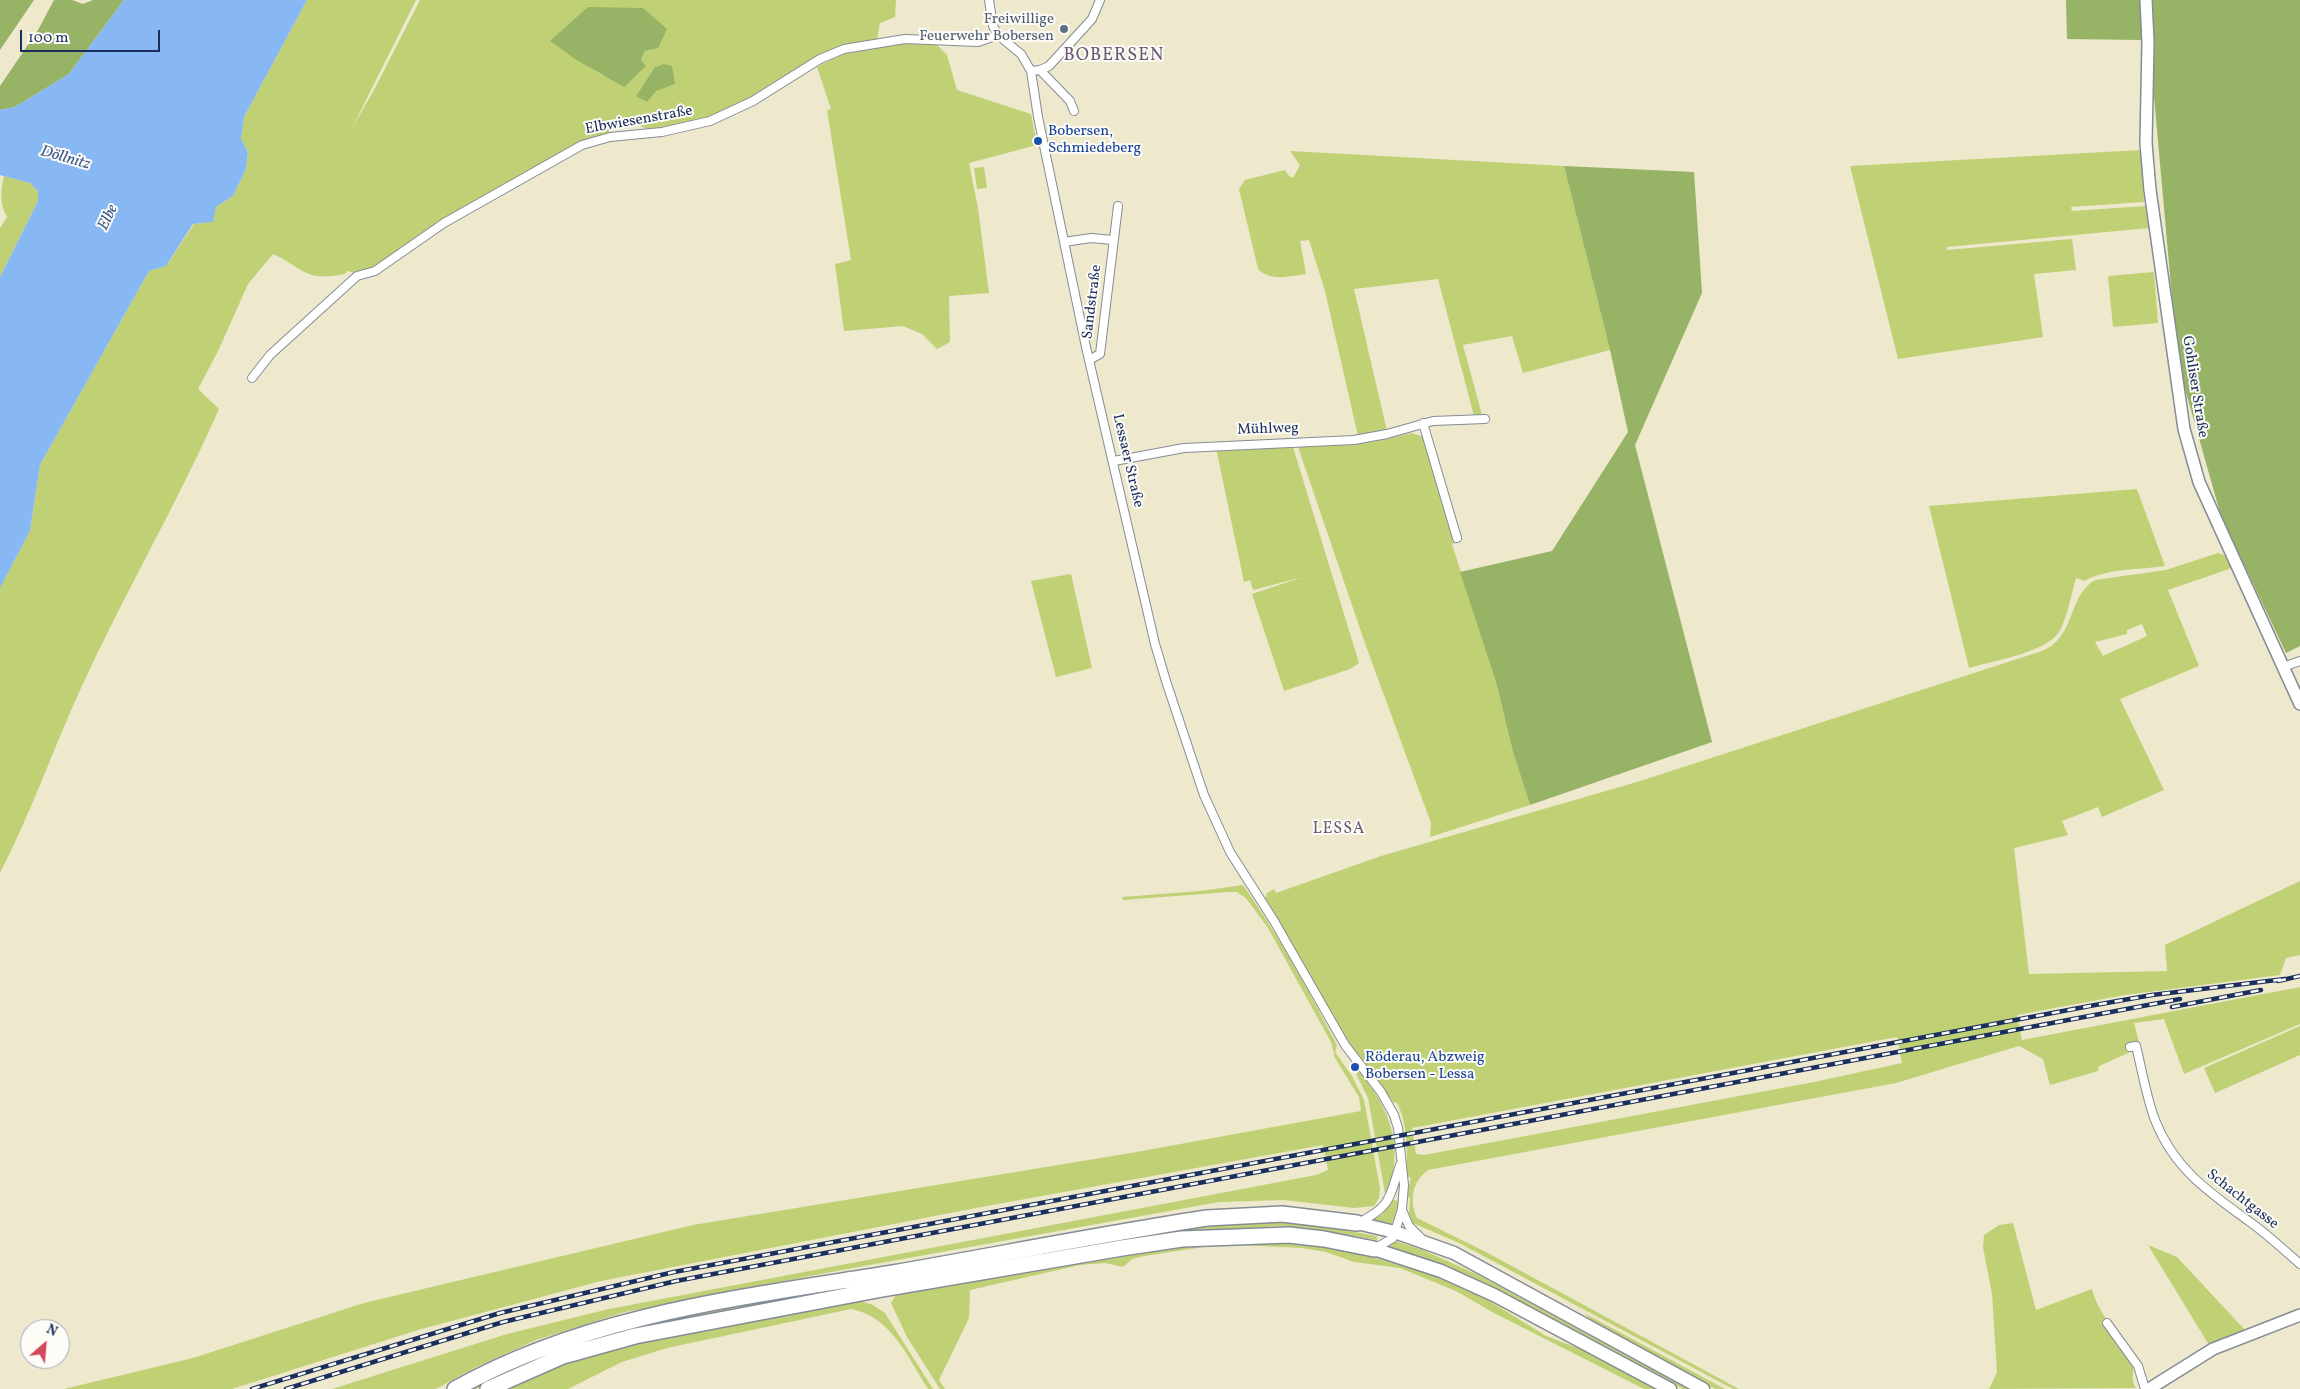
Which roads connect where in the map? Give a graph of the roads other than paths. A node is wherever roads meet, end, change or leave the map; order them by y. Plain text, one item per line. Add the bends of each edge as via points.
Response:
1 (989, 0) edge
2 (1100, 0) edge
3 (2146, 0) edge
4 (998, 35) junction
5 (1040, 70) junction
6 (1031, 71) junction
7 (1074, 111) dead end
8 (1118, 206) dead end
9 (1113, 240) junction
10 (1064, 242) junction
11 (1089, 360) junction
12 (252, 378) dead end
13 (1485, 419) dead end
14 (1423, 423) junction
15 (1114, 461) junction
16 (1456, 538) dead end
17 (2300, 661) edge
18 (2283, 667) junction
19 (2300, 704) edge
20 (2130, 1047) dead end
21 (1401, 1163) junction
22 (1402, 1208) junction
23 (1357, 1223) junction
24 (1394, 1232) junction
25 (1426, 1242) junction
26 (1374, 1249) junction
27 (2300, 1264) edge
28 (2300, 1315) edge
29 (2107, 1323) dead end
30 (455, 1389) edge
31 (488, 1389) edge
32 (1670, 1389) edge
33 (1703, 1389) edge
34 (2145, 1389) edge
35 (2149, 1389) edge

1 - 4 street
2 - 5 street via 1092,19 1049,66
3 - 18 street, Gohliser Straße via 2146,143 2177,394 2187,443 2199,482
4 - 6 street, Lessaer Straße via 1021,54
4 - 12 street, Elbwiesenstraße via 978,42 904,38 844,49 820,59 753,101 710,121 662,132 610,137 572,149 444,223 375,271 357,276 270,355
5 - 6 street
5 - 7 street via 1070,101
6 - 10 street, Lessaer Straße
8 - 9 street, Sandstraße
9 - 10 street via 1091,238
9 - 11 street, Sandstraße via 1100,354
10 - 11 street, Lessaer Straße
11 - 15 street, Lessaer Straße
13 - 14 street, Mühlweg via 1446,419
14 - 15 street, Mühlweg via 1354,440 1184,448
14 - 16 street
15 - 21 street, Lessaer Straße via 1155,644 1196,772 1230,852 1274,921 1345,1046 1388,1103 1398,1128
17 - 18 street
18 - 19 street, Gohliser Straße
20 - 27 street, Schachtgasse via 2136,1046 2156,1121 2189,1175
21 - 22 street, Lessaer Straße via 1404,1185
21 - 23 street via 1391,1196 1382,1209
22 - 24 street, Lessaer Straße
22 - 25 street via 1408,1226
23 - 24 main road
23 - 30 highway via 1282,1214 1207,1218 712,1304 601,1328 560,1341 521,1356
24 - 25 main road
24 - 26 street via 1393,1238
25 - 33 main road via 1454,1253
26 - 31 highway via 1288,1235 1182,1239 1122,1248 635,1336 563,1356
26 - 32 main road via 1440,1271 1487,1292
28 - 35 street via 2213,1349
29 - 34 street via 2138,1366

